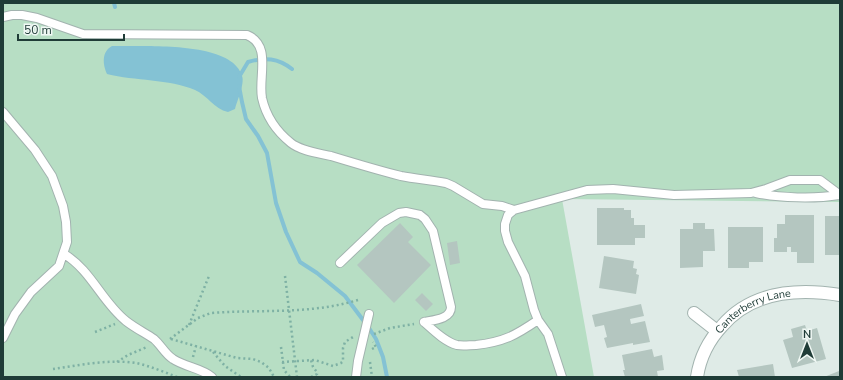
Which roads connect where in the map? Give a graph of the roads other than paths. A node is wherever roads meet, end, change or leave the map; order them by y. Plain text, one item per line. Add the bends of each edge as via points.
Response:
1 (3, 17) edge
2 (3, 112) edge
3 (751, 193) junction
4 (839, 195) edge
5 (514, 210) junction
6 (64, 254) junction
7 (340, 263) dead end
8 (840, 295) edge
9 (694, 313) dead end
10 (369, 314) dead end
11 (538, 320) junction
12 (717, 331) junction
13 (3, 338) edge
14 (212, 377) edge
15 (356, 377) edge
16 (562, 377) edge
17 (697, 377) edge

1 - 5 lane via 22,15 37,18 83,34 253,37 262,53 261,91 266,112 277,130 294,146 401,176 446,183 483,204
2 - 6 lane via 35,150 52,176 66,222 67,242
3 - 4 lane via 801,197
3 - 4 lane via 790,180 805,179 820,180
3 - 5 lane via 674,195 613,189 587,190
5 - 11 lane via 508,215 505,232 525,276
6 - 13 lane via 59,266 23,302
6 - 14 lane via 92,280 124,319 158,343 174,359
7 - 11 lane via 382,224 399,213 420,215 433,231 451,307 448,315 424,322 431,329 456,345 469,345 504,340
8 - 12 street, Canterberry Lane via 802,292 769,296 738,310
9 - 12 street
10 - 15 lane
11 - 16 lane via 548,334
12 - 17 street, Canterberry Lane via 703,354

